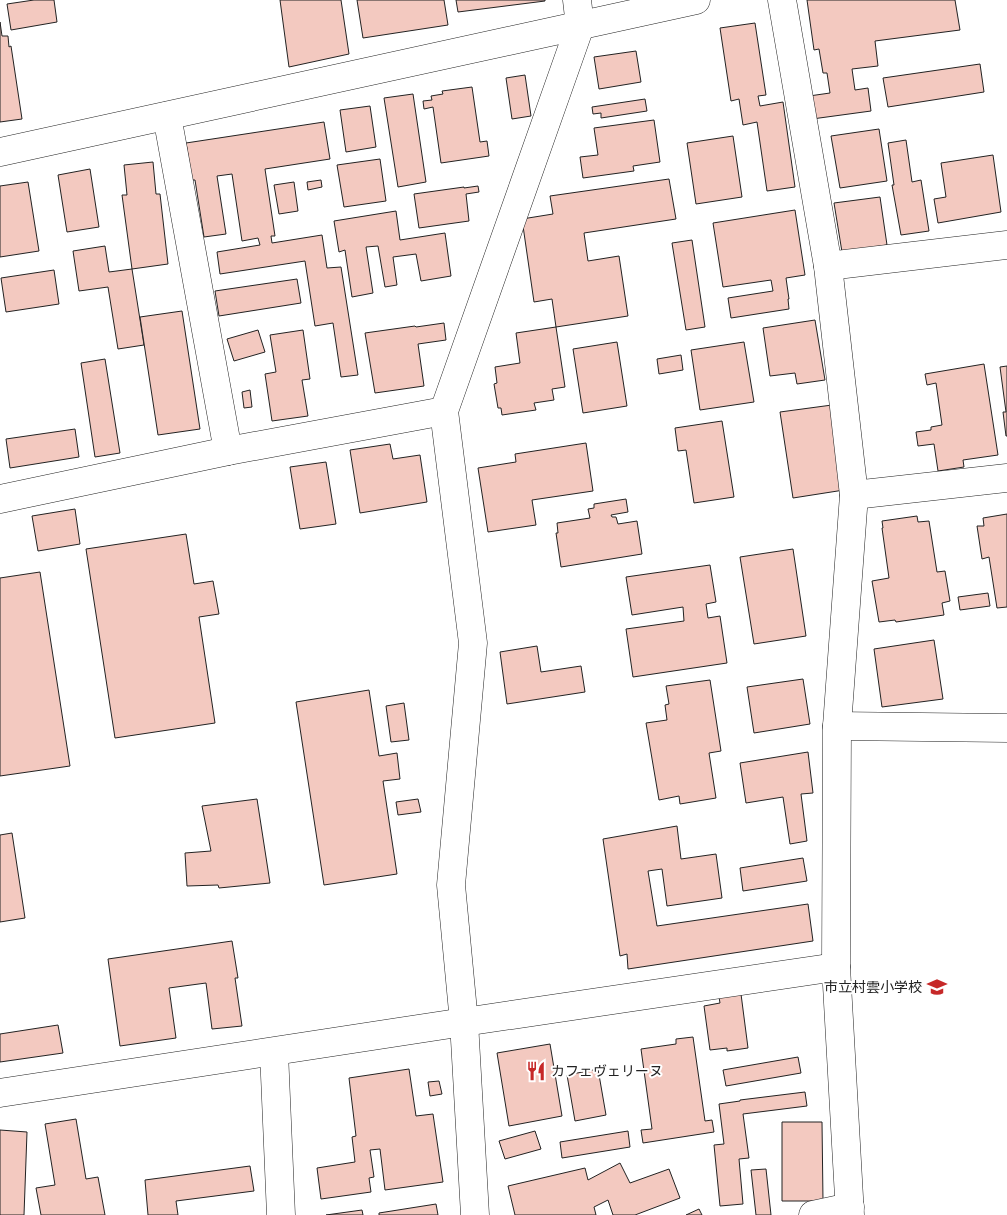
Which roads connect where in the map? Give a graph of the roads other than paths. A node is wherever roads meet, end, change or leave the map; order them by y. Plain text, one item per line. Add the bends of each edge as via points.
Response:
1 (696, 0) edge
2 (782, 0) edge
3 (579, 13) edge
4 (167, 116) junction
5 (0, 152) edge
6 (1007, 244) edge
7 (828, 266) junction
8 (444, 411) junction
9 (228, 451) junction
10 (1007, 478) edge
11 (854, 495) junction
12 (0, 499) edge
13 (837, 726) junction
14 (1007, 728) edge
15 (836, 967) junction
16 (464, 1022) junction
17 (274, 1052) junction
18 (0, 1093) edge
19 (850, 1211) edge
20 (281, 1215) edge
21 (476, 1215) edge
22 (813, 1215) edge

1 - 3 street
2 - 7 street
3 - 4 street
3 - 8 street
4 - 5 street
4 - 9 street
6 - 7 street
7 - 11 street
8 - 9 street
8 - 16 street via 473,642 451,885
9 - 12 street
10 - 11 street
11 - 13 street
13 - 14 street
13 - 15 street
15 - 16 street
15 - 19 street
16 - 17 street
16 - 21 street
17 - 18 street
17 - 20 street
19 - 22 street

